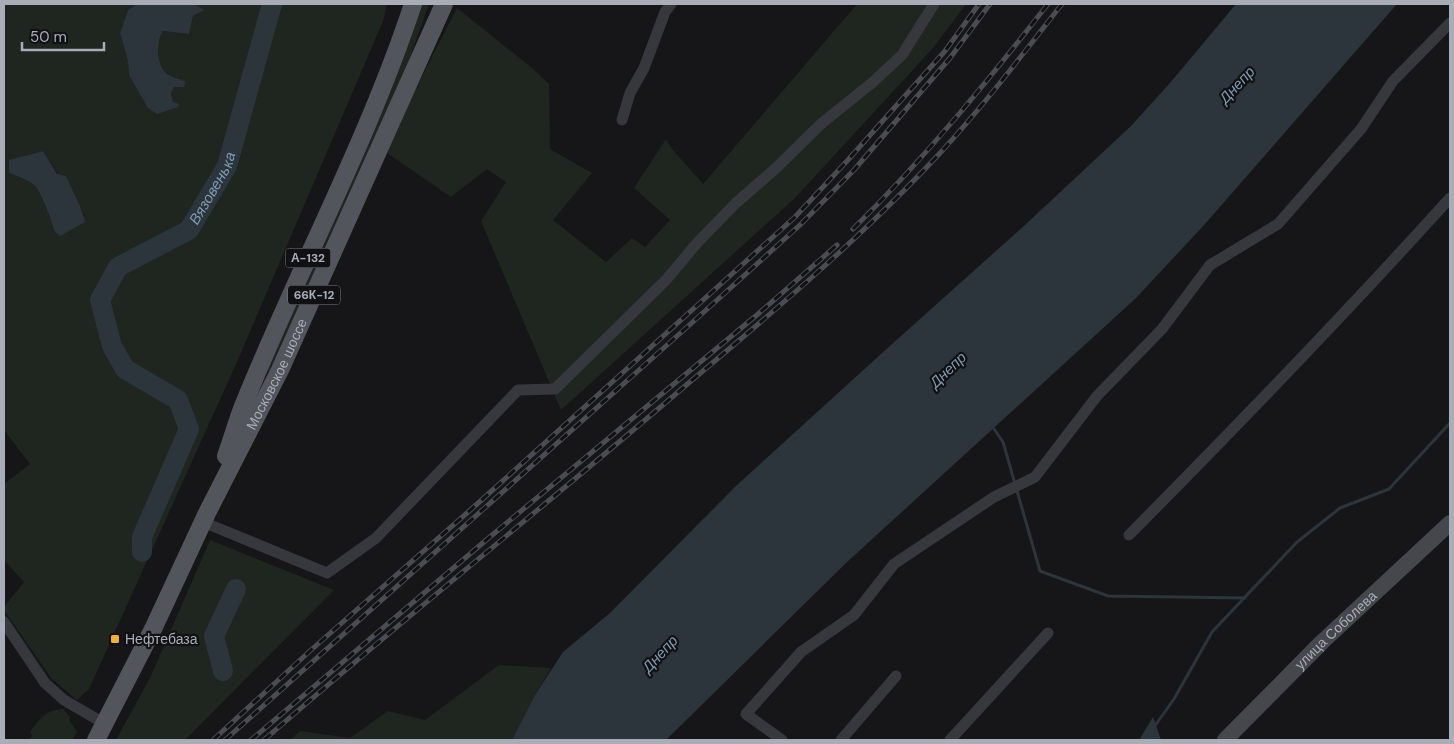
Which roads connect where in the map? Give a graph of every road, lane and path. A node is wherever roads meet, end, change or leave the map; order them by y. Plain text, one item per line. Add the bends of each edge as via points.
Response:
1 (413, 4) edge
2 (435, 4) edge
3 (444, 4) edge
4 (671, 4) edge
5 (934, 4) edge
6 (1450, 23) edge
7 (414, 72) junction
8 (622, 120) dead end
9 (1450, 198) edge
10 (205, 518) junction
11 (1450, 523) edge
12 (1129, 535) dead end
13 (4, 622) edge
14 (1048, 633) dead end
15 (896, 676) dead end
16 (105, 724) junction
17 (96, 740) edge
18 (782, 740) edge
19 (841, 740) edge
20 (950, 740) edge
21 (1225, 740) edge

1 - 10 main road, А-132 via 377,100 245,400
2 - 7 main road
3 - 7 main road, Московское шоссе / 66К-12
4 - 8 street via 630,94
5 - 10 street via 902,55 736,202 666,280 555,388 518,390 376,538 327,573
6 - 18 street via 1393,81 1361,130 1278,224 1210,265 1162,329 1097,396 1035,477 994,497 894,564 854,615 801,652 746,714
7 - 10 main road, Московское шоссе / 66К-12 via 280,370
9 - 12 street via 1362,296
10 - 16 main road, Московское шоссе
11 - 21 street, улица Соболева via 1322,642
13 - 16 street via 45,684 64,700
14 - 20 street
15 - 19 street
16 - 17 main road, Московское шоссе

